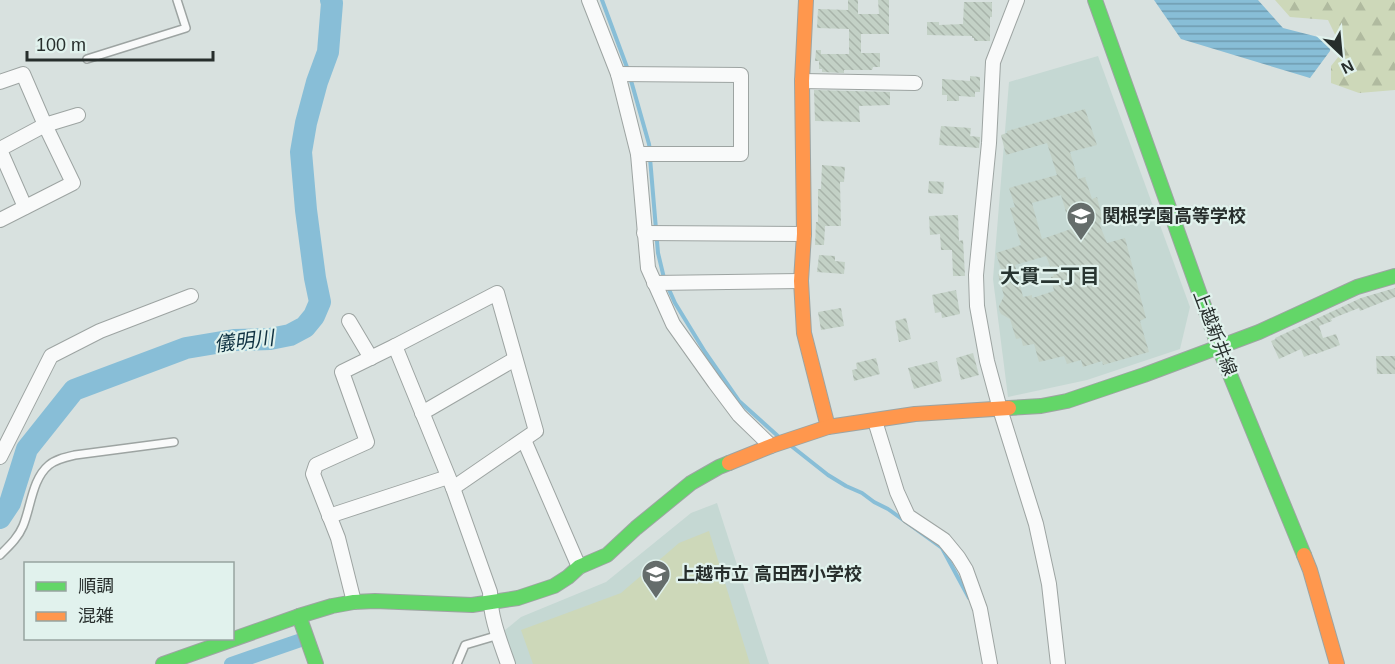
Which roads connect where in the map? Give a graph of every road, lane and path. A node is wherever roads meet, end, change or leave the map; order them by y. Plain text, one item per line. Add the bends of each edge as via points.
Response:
1 (177, 0) edge
2 (589, 0) edge
3 (806, 0) edge
4 (1017, 0) edge
5 (1095, 0) edge
6 (87, 59) dead end
7 (618, 74) junction
8 (802, 81) junction
9 (0, 82) edge
10 (915, 83) dead end
11 (78, 115) dead end
12 (45, 125) junction
13 (0, 149) edge
14 (638, 154) junction
15 (25, 207) junction
16 (0, 220) edge
17 (644, 234) junction
18 (804, 234) junction
19 (1395, 276) edge
20 (801, 281) junction
21 (654, 283) junction
22 (191, 296) dead end
23 (349, 321) dead end
24 (395, 346) junction
25 (1219, 348) junction
26 (371, 358) junction
27 (515, 359) junction
28 (1000, 409) junction
29 (422, 413) junction
30 (875, 421) junction
31 (828, 427) junction
32 (524, 440) junction
33 (174, 442) dead end
34 (771, 446) junction
35 (0, 457) edge
36 (450, 482) junction
37 (329, 516) junction
38 (0, 555) edge
39 (579, 567) junction
40 (354, 602) junction
41 (490, 603) junction
42 (299, 616) junction
43 (498, 635) junction
44 (234, 639) edge
45 (231, 640) edge
46 (163, 664) edge
47 (316, 664) edge
48 (457, 664) edge
49 (508, 664) edge
50 (990, 664) edge
51 (1058, 664) edge
52 (1337, 664) edge

1 - 6 lane via 186,28
2 - 7 street
3 - 8 street
4 - 28 street via 993,62 976,275 977,306
5 - 25 street, 上越新井線
7 - 14 street
7 - 14 street via 741,75 741,154
8 - 10 street
8 - 18 street
9 - 12 street via 23,74
11 - 12 street
12 - 13 street
12 - 15 street via 73,183
13 - 15 street
14 - 17 street
15 - 16 street
17 - 18 street
17 - 21 street
18 - 20 street
19 - 25 street via 1357,287
20 - 21 street
20 - 31 street via 804,333
21 - 34 street via 673,324 715,383 739,415
22 - 35 street via 100,331 51,356
23 - 26 street
24 - 26 street
24 - 27 street via 503,291
24 - 29 street
25 - 28 street via 1067,401
25 - 52 street, 上越新井線 via 1310,570
26 - 37 street via 342,372 367,442 316,465 313,474
27 - 29 street
27 - 32 street via 536,431
28 - 30 street via 915,414
28 - 51 street via 1035,524 1048,584
29 - 36 street
30 - 31 street
30 - 50 street via 908,516 944,540 966,570 980,609
31 - 34 street
32 - 36 street
32 - 39 street
33 - 38 lane via 75,455 48,465 37,483 17,538
34 - 39 street via 691,483 607,555
36 - 37 street
36 - 41 street via 490,592
37 - 40 street
39 - 41 street via 554,586
40 - 41 street
40 - 42 street
41 - 43 street
42 - 44 street
42 - 47 street
43 - 48 lane via 465,645
43 - 49 street
45 - 46 street

